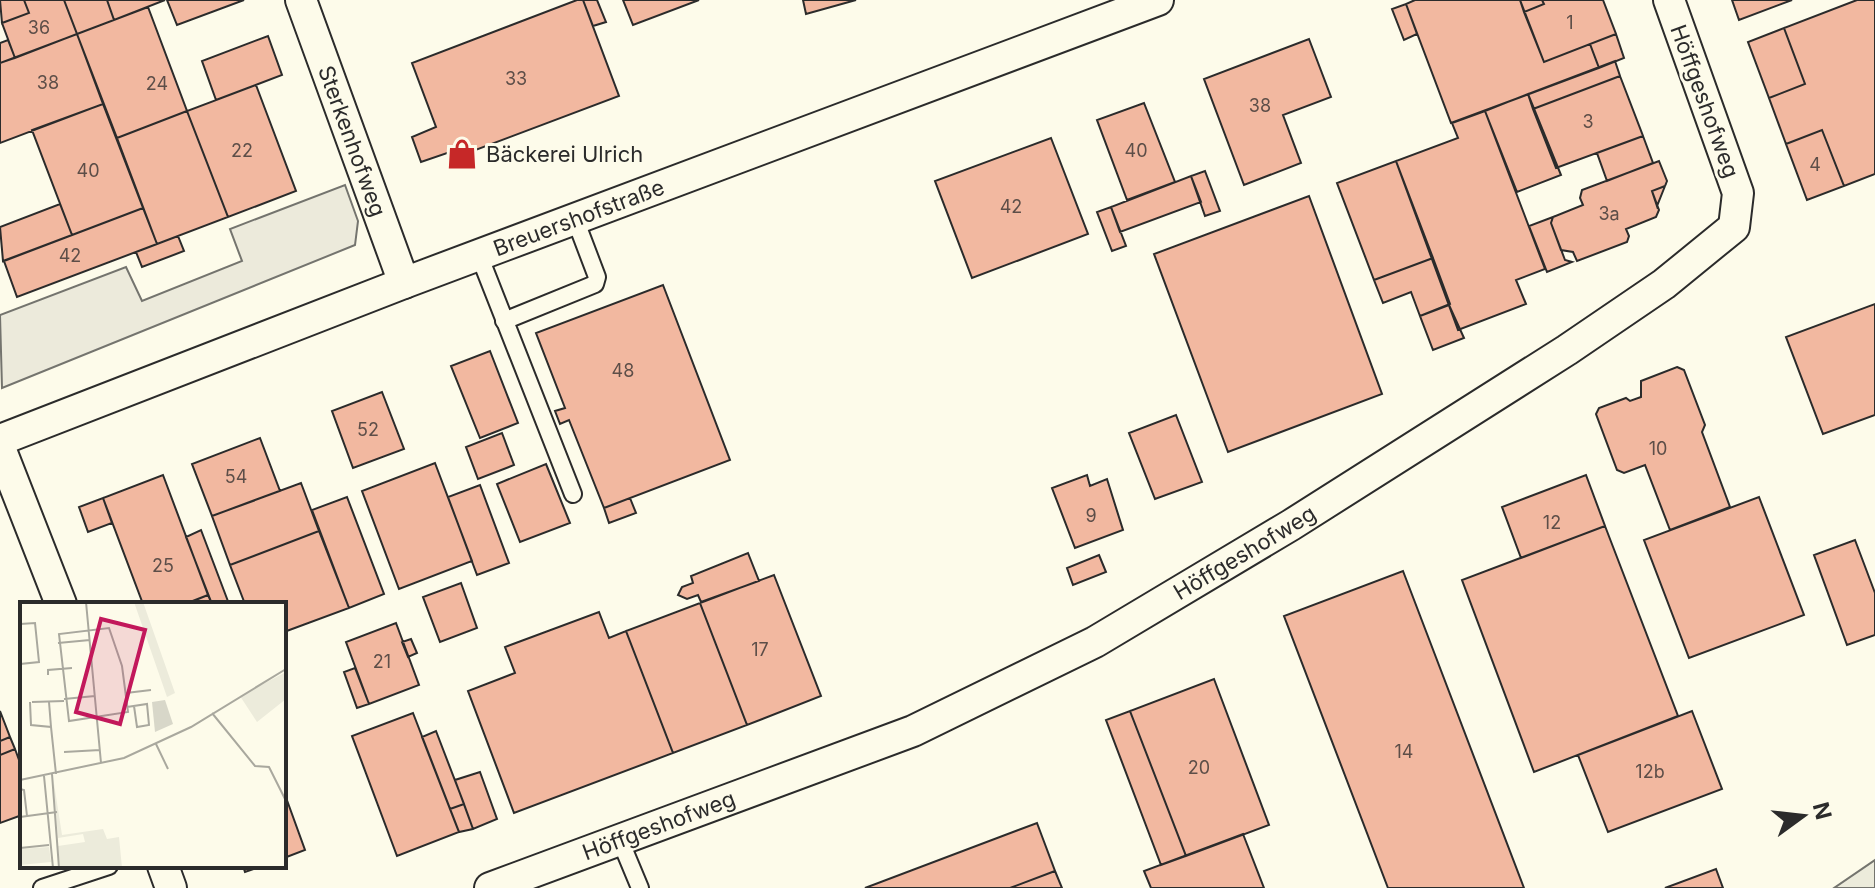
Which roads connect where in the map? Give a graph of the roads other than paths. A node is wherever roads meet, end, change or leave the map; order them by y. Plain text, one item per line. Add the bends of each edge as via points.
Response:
1 (301, 0) edge
2 (1158, 0) edge
3 (1669, 0) edge
4 (575, 219) junction
5 (479, 255) junction
6 (404, 283) junction
7 (504, 321) junction
8 (0, 440) edge
9 (0, 448) edge
10 (573, 494) dead end
11 (60, 602) edge
12 (620, 840) junction
13 (103, 868) edge
14 (164, 868) edge
15 (42, 888) edge
16 (171, 888) edge
17 (490, 888) edge
18 (640, 888) edge

1 - 6 street, Sterkenhofweg
2 - 4 street, Breuershofstraße
3 - 12 street, Höffgeshofweg via 1738,193 1734,227 1699,256 1567,350 1095,642 913,731
4 - 5 street, Breuershofstraße
4 - 7 lane via 595,284
5 - 6 street, Breuershofstraße
5 - 7 lane
6 - 8 street, Breuershofstraße
7 - 10 lane
9 - 11 street
12 - 17 street, Höffgeshofweg
12 - 18 lane
13 - 15 lane
14 - 16 street

